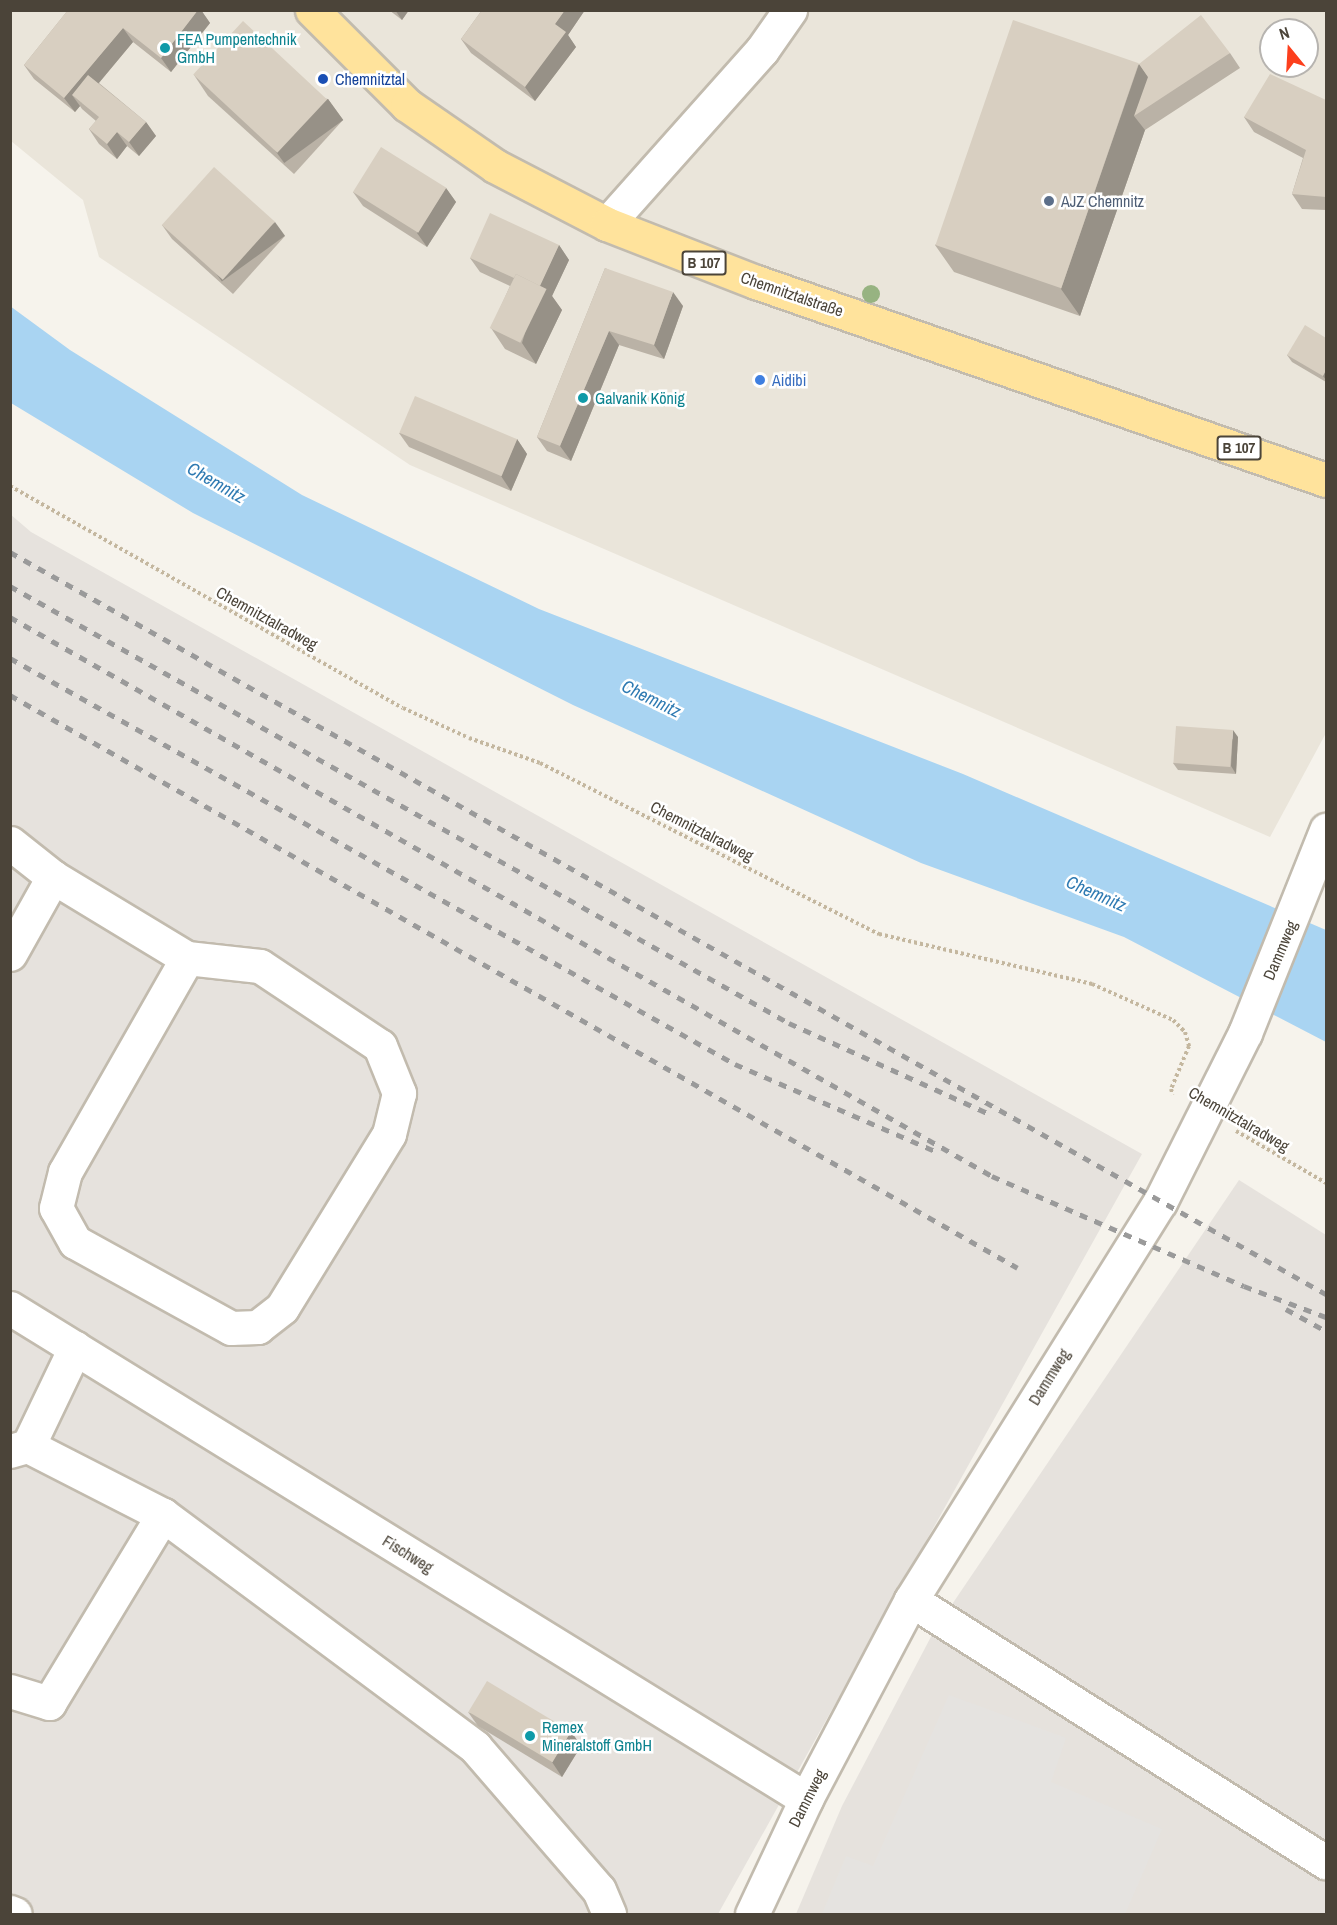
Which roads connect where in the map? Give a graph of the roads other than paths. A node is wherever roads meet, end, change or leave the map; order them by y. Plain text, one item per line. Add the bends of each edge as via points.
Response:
1 (312, 10) edge
2 (790, 10) edge
3 (607, 224) junction
4 (1326, 480) edge
5 (1326, 830) edge
6 (10, 843) edge
7 (53, 877) junction
8 (10, 954) edge
9 (187, 958) junction
10 (10, 1308) edge
11 (75, 1348) junction
12 (19, 1448) edge
13 (163, 1515) junction
14 (911, 1600) junction
15 (10, 1691) edge
16 (806, 1799) junction
17 (1326, 1862) edge
18 (10, 1912) edge
19 (15, 1914) edge
20 (609, 1914) edge
21 (752, 1914) edge

1 - 3 main road, Chemnitztalstraße / B 107 via 407,105 495,166
2 - 3 street via 762,50
3 - 4 main road, Chemnitztalstraße / B 107 via 756,282
5 - 14 street, Dammweg via 1245,1033 1205,1115 1137,1240
6 - 7 street
7 - 8 street
7 - 9 street
9 - 9 street via 260,966 380,1046 399,1093 388,1134 282,1308 258,1327 231,1328 75,1242 56,1208 64,1172
10 - 11 street, Fischweg
11 - 12 street
11 - 16 street, Fischweg
12 - 13 street
13 - 15 street via 49,1703
13 - 20 street via 475,1747 599,1890
14 - 16 street, Dammweg
14 - 17 street
16 - 21 street, Dammweg
18 - 19 street

